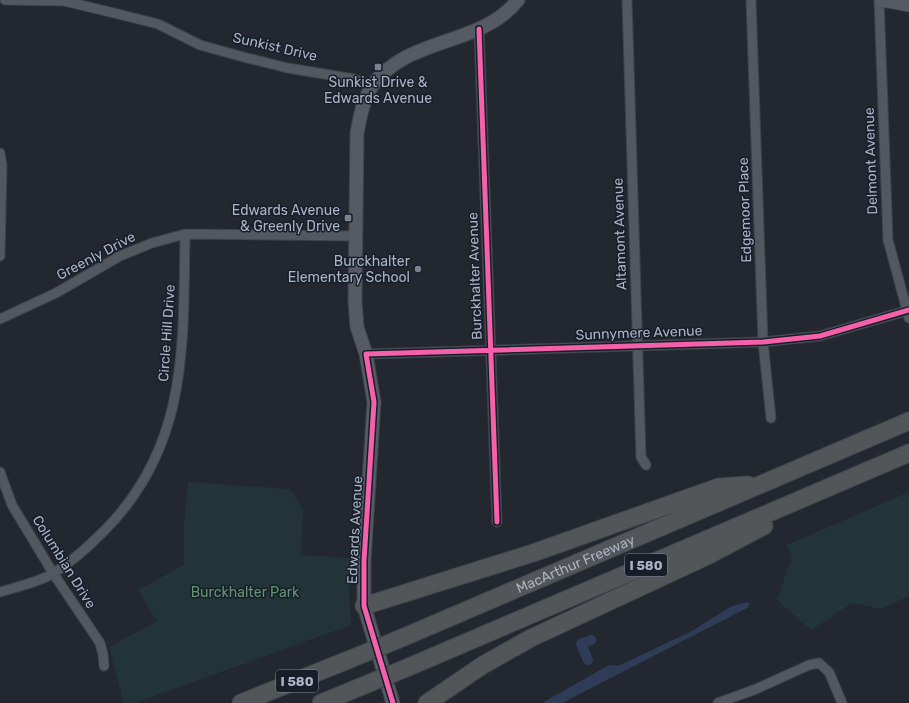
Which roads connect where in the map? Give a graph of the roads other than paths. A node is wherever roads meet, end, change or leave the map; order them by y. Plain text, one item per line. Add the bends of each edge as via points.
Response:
1 (5, 0) edge
2 (518, 0) edge
3 (627, 0) edge
4 (752, 0) edge
5 (880, 0) edge
6 (909, 5) edge
7 (479, 29) junction
8 (372, 86) junction
9 (0, 153) edge
10 (186, 234) junction
11 (354, 236) junction
12 (0, 256) edge
13 (908, 313) edge
14 (0, 319) edge
15 (763, 342) junction
16 (638, 345) junction
17 (489, 350) junction
18 (366, 354) junction
19 (771, 418) dead end
20 (909, 421) edge
21 (909, 453) edge
22 (888, 461) junction
23 (646, 465) dead end
24 (0, 472) edge
25 (764, 483) junction
26 (497, 522) dead end
27 (53, 573) junction
28 (0, 592) edge
29 (364, 606) junction
30 (104, 666) dead end
31 (241, 703) edge
32 (321, 703) edge
33 (393, 703) edge
34 (427, 703) edge
35 (718, 703) edge
36 (842, 703) edge

1 - 8 street, Sunkist Drive via 64,2 114,13 158,24 200,45 288,68 354,78
2 - 7 main road via 496,20
3 - 16 street, Altamont Avenue
4 - 15 street, Edgemoor Place
5 - 6 main road
5 - 13 street, Delmont Avenue via 888,240
7 - 8 main road via 413,53 396,64
7 - 17 street, Burckhalter Avenue
8 - 11 main road, Edwards Avenue via 360,112 357,133
9 - 12 street
10 - 11 street, Greenly Drive
10 - 14 street, Greenly Drive via 152,243 120,256 56,293
10 - 27 street, Circle Hill Drive via 183,348 176,398 163,441 142,482 120,515 90,545
11 - 18 main road, Edwards Avenue via 355,308 357,327
13 - 15 street, Sunnymere Avenue via 820,336
15 - 16 street, Sunnymere Avenue
15 - 19 street, Edgemoor Place
16 - 17 street, Sunnymere Avenue
16 - 23 street, Altamont Avenue via 641,457
17 - 18 street, Sunnymere Avenue
17 - 26 street, Burckhalter Avenue
18 - 29 main road, Edwards Avenue via 374,402 364,560
20 - 25 highway, MacArthur Freeway / I 580
21 - 22 highway, I 580
22 - 32 highway, I 580, bridge
22 - 34 highway via 706,556 531,638 483,665
24 - 27 street, Columbian Drive via 12,505
25 - 29 highway via 720,487 533,553
25 - 31 highway, MacArthur Freeway / I 580, bridge via 397,640
27 - 28 street, Circle Hill Drive
27 - 30 street, Columbian Drive via 100,643
29 - 33 main road, Edwards Avenue
35 - 36 street via 819,663 829,672

